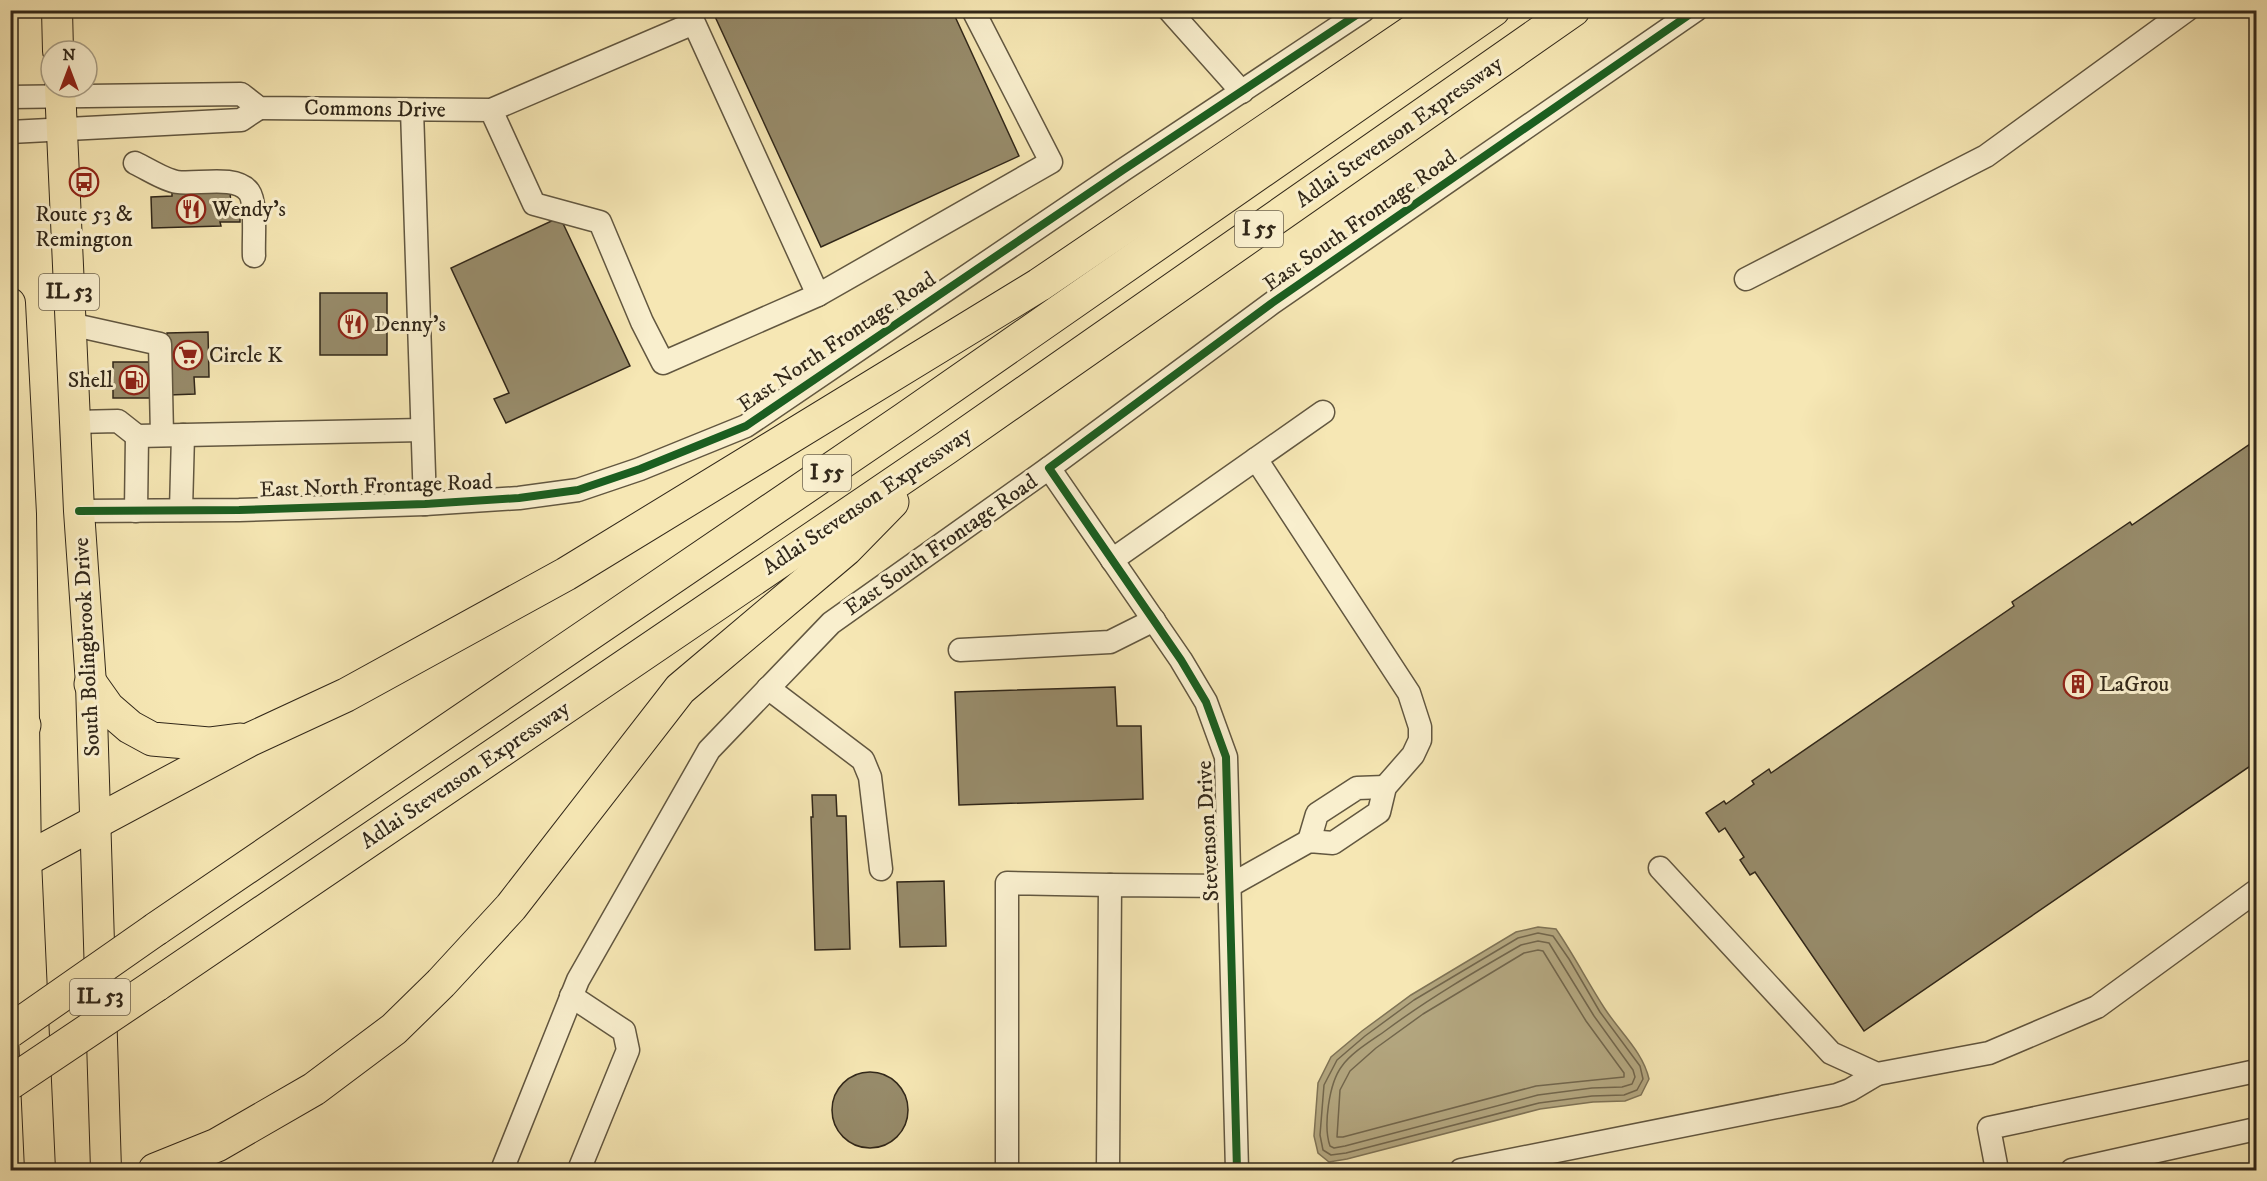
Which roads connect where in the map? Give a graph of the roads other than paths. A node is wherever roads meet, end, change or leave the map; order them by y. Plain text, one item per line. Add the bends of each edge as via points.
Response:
1 (57, 10) edge
2 (973, 10) edge
3 (1168, 10) edge
4 (1364, 10) edge
5 (1444, 10) edge
6 (1493, 10) edge
7 (1573, 10) edge
8 (1696, 10) edge
9 (2187, 10) edge
10 (691, 17) edge
11 (58, 39) edge
12 (99, 92) edge
13 (1242, 92) junction
14 (39, 94) edge
15 (10, 97) edge
16 (60, 99) edge
17 (259, 108) junction
18 (412, 110) junction
19 (491, 110) junction
20 (61, 129) junction
21 (10, 132) edge
22 (135, 163) dead end
23 (254, 256) dead end
24 (1746, 279) dead end
25 (818, 295) junction
26 (10, 303) edge
27 (70, 324) junction
28 (1323, 412) dead end
29 (75, 422) junction
30 (422, 430) junction
31 (173, 435) junction
32 (137, 436) junction
33 (946, 448) junction
34 (1256, 459) junction
35 (1049, 468) junction
36 (425, 504) junction
37 (181, 510) junction
38 (136, 511) junction
39 (79, 512) junction
40 (16, 515) edge
41 (1112, 560) junction
42 (1154, 620) junction
43 (960, 650) dead end
44 (92, 684) junction
45 (768, 688) junction
46 (24, 725) junction
47 (251, 739) junction
48 (10, 771) edge
49 (1385, 787) junction
50 (94, 824) junction
51 (1309, 841) junction
52 (18, 864) edge
53 (1660, 868) dead end
54 (881, 869) dead end
55 (1110, 885) junction
56 (1229, 886) junction
57 (2256, 891) edge
58 (571, 996) junction
59 (10, 1031) edge
60 (2256, 1071) edge
61 (1877, 1074) junction
62 (10, 1083) edge
63 (2256, 1130) edge
64 (217, 1145) junction
65 (40, 1170) edge
66 (106, 1170) edge
67 (155, 1170) edge
68 (193, 1170) edge
69 (502, 1170) edge
70 (579, 1170) edge
71 (1007, 1170) edge
72 (1108, 1170) edge
73 (1237, 1170) edge
74 (1461, 1170) edge
75 (1997, 1170) edge
76 (2072, 1170) edge

1 - 11 main road
2 - 25 street via 1051,162
3 - 13 street
4 - 13 street, East North Frontage Road
5 - 47 highway via 1039,285 566,574 346,695
6 - 59 highway, Adlai Stevenson Expressway / I 55, bridge via 906,419
7 - 33 highway, Adlai Stevenson Expressway / I 55
8 - 35 street, East South Frontage Road via 1272,303
9 - 24 street via 1986,156
10 - 19 street
10 - 25 street
12 - 17 street, Commons Drive via 242,94
13 - 36 street, East North Frontage Road via 746,426 578,490
14 - 15 street, Commons Drive
16 - 20 main road, South Bolingbrook Drive / IL 53
17 - 18 street, Commons Drive
17 - 20 street, Commons Drive via 242,120
18 - 19 street, Commons Drive
18 - 30 street
19 - 25 street via 534,204 600,222 663,363
20 - 21 street, Commons Drive
20 - 27 main road, South Bolingbrook Drive / IL 53
22 - 23 street via 176,182 230,182 242,186 252,200
26 - 40 main road, IL 53
27 - 29 main road, South Bolingbrook Drive / IL 53
27 - 31 street via 160,344
28 - 34 street
29 - 32 street via 118,421
29 - 39 main road, South Bolingbrook Drive / IL 53
30 - 31 street
30 - 36 street
31 - 32 street
31 - 37 street
32 - 38 street
33 - 62 highway, Adlai Stevenson Expressway / I 55, bridge
33 - 64 highway via 846,549 680,689 511,907 394,1029 314,1089
34 - 41 street
34 - 49 street via 1412,700 1420,740 1413,755
35 - 41 street, Stevenson Drive
35 - 45 street, East South Frontage Road via 831,623
36 - 37 street, East North Frontage Road
37 - 38 street, East North Frontage Road
38 - 39 street, East North Frontage Road
39 - 44 main road, South Bolingbrook Drive / IL 53
40 - 46 main road, IL 53
41 - 42 street, Stevenson Drive
42 - 43 street via 1110,642
42 - 56 street, Stevenson Drive via 1206,702 1226,757
44 - 47 highway via 108,708 152,739 209,744
44 - 50 main road, South Bolingbrook Drive / IL 53
45 - 54 street via 863,760 870,777
45 - 58 street, East South Frontage Road via 710,750
46 - 48 highway
46 - 52 main road, IL 53
47 - 50 highway
49 - 51 street via 1357,788 1317,813
49 - 51 street via 1379,812 1333,843
50 - 52 highway
50 - 66 main road, South Bolingbrook Drive / IL 53
51 - 56 street
52 - 65 main road, IL 53
53 - 61 street via 1832,1053
55 - 56 street
55 - 71 street via 1007,883
55 - 72 street
56 - 73 street, Stevenson Drive
57 - 61 street via 2097,1007 1989,1053
58 - 69 street, East South Frontage Road
58 - 70 street via 624,1031 628,1050
60 - 75 street via 1989,1128
61 - 74 street via 1837,1095
63 - 76 street
64 - 67 highway
64 - 68 highway

